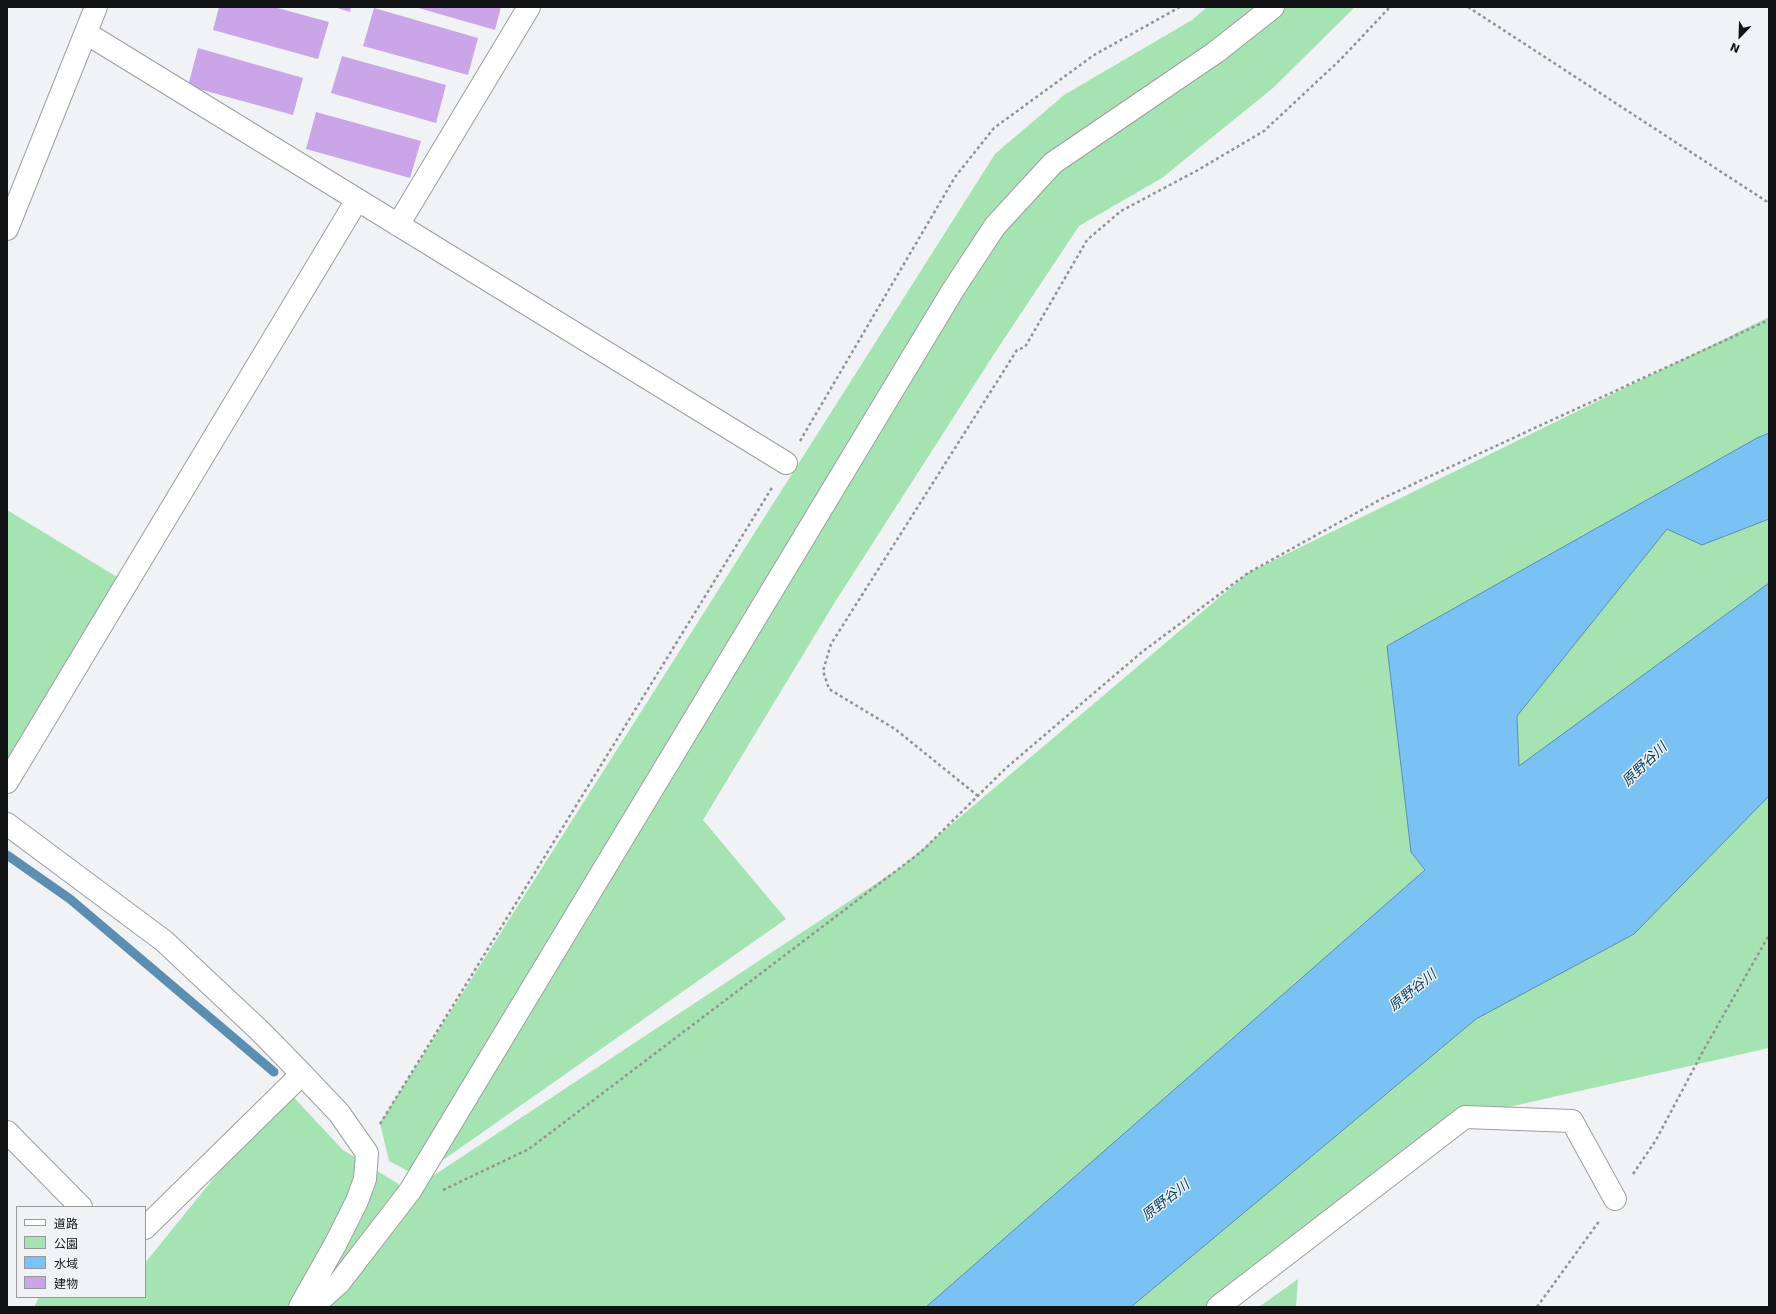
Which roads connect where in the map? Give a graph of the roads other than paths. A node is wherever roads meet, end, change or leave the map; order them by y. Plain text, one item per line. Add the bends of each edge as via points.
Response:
1 (96, 7) edge
2 (529, 7) edge
3 (1273, 7) edge
4 (86, 33) junction
5 (357, 200) junction
6 (398, 225) junction
7 (7, 229) edge
8 (786, 463) road end
9 (7, 782) edge
10 (7, 824) edge
11 (302, 1074) junction
12 (7, 1132) edge
13 (1615, 1199) road end
14 (80, 1206) edge
15 (146, 1227) edge
16 (300, 1307) edge
17 (312, 1307) edge
18 (1218, 1307) edge

1 - 4 street
2 - 6 street
3 - 17 street via 1216,52 1053,163 995,226 953,290 410,1191 339,1283
4 - 5 street
4 - 7 street
5 - 6 street
5 - 9 street
6 - 8 street
10 - 11 street via 164,941
11 - 15 street
11 - 16 street via 339,1113 367,1153 365,1179 357,1200
12 - 14 street
13 - 18 street via 1572,1121 1465,1117

